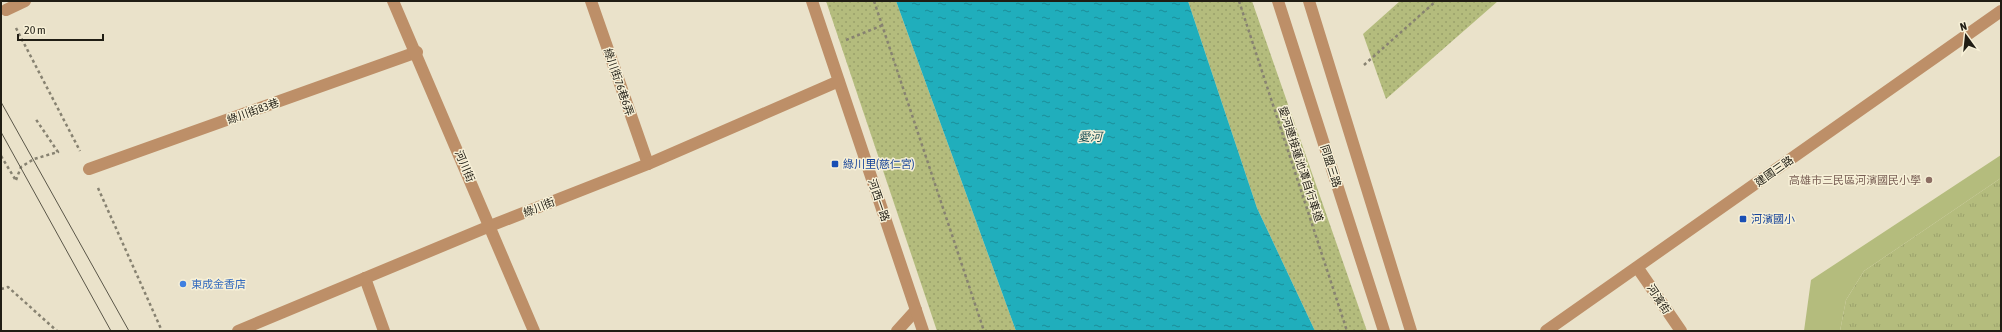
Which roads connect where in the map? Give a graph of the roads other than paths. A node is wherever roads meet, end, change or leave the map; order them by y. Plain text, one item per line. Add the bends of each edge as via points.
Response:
1 (25, 1) edge
2 (393, 1) edge
3 (591, 1) edge
4 (812, 1) edge
5 (1278, 1) edge
6 (1309, 1) edge
7 (6, 10) dead end
8 (2001, 11) edge
9 (417, 52) junction
10 (839, 81) junction
11 (648, 164) junction
12 (89, 169) dead end
13 (490, 226) junction
14 (1637, 267) junction
15 (365, 278) junction
16 (916, 310) junction
17 (238, 331) edge
18 (384, 331) edge
19 (534, 331) edge
20 (897, 331) edge
21 (923, 331) edge
22 (1384, 331) edge
23 (1411, 331) edge
24 (1546, 331) edge
25 (1681, 331) edge

1 - 7 street
2 - 9 street, 河川街
3 - 11 street, 綠川街76巷6弄
4 - 10 street, 河西一路
5 - 22 street, 同盟三路
6 - 23 street
8 - 14 street, 建國三路
9 - 12 street, 綠川街83巷
9 - 13 street, 河川街
10 - 11 street, 綠川街
10 - 16 street, 河西一路
11 - 13 street, 綠川街
13 - 15 street, 綠川街
13 - 19 street, 河川街
14 - 24 street, 建國三路
14 - 25 street, 河濱街
15 - 17 street, 綠川街
15 - 18 street
16 - 20 street
16 - 21 street, 河西一路

